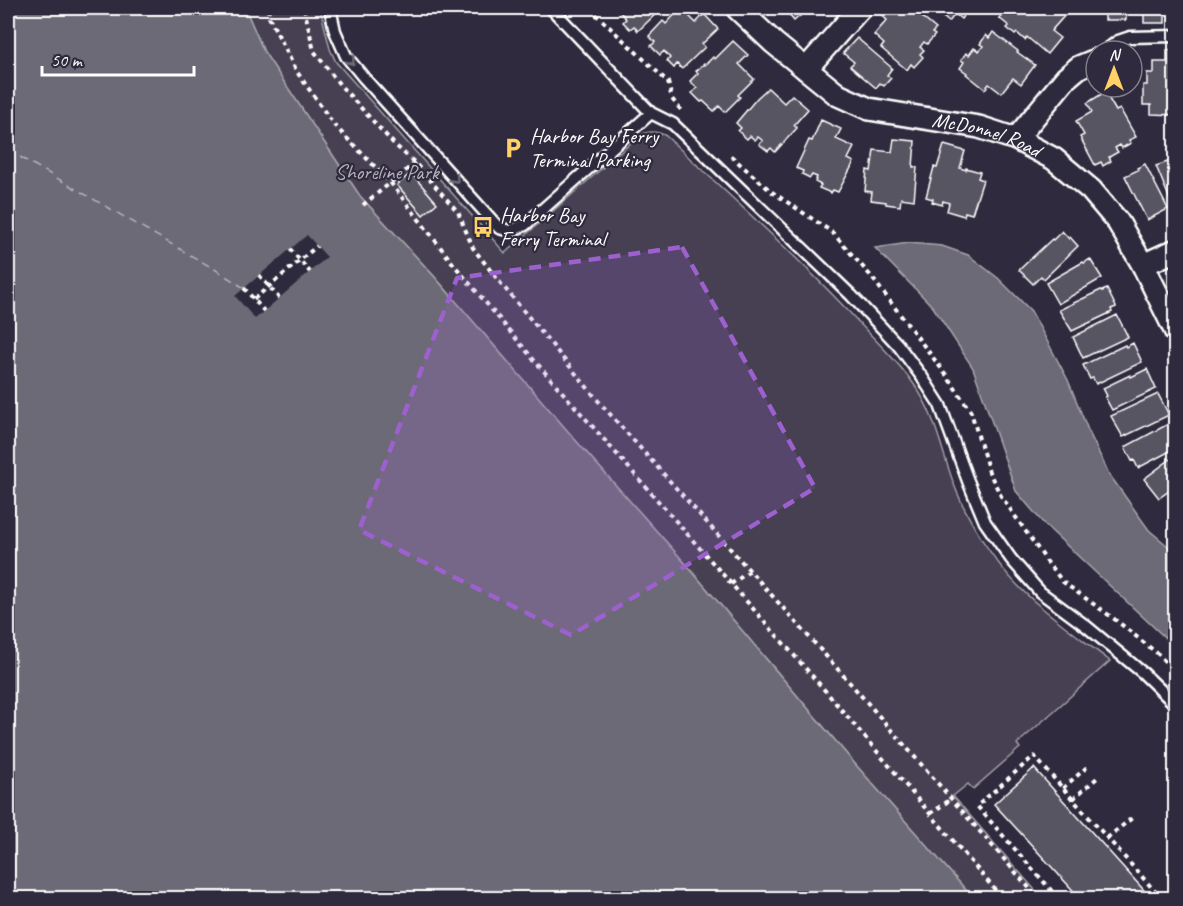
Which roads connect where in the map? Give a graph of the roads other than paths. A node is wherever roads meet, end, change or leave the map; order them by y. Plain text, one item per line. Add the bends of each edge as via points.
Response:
1 (330, 8) edge
2 (551, 8) edge
3 (738, 8) edge
4 (861, 8) edge
5 (1176, 36) edge
6 (1124, 39) edge
7 (1084, 65) edge
8 (806, 69) junction
9 (651, 113) junction
10 (1016, 139) junction
11 (1176, 250) edge
12 (1143, 265) junction
13 (1176, 332) edge
14 (1176, 705) edge

1 -> 9 lane via 346,56 500,228 510,231 525,225
2 - 9 lane
3 - 8 street, McDonnel Road
4 - 8 street
5 - 6 lane
7 - 10 street via 1066,78
8 - 10 street, McDonnel Road via 838,95 869,109 979,126
9 - 14 lane via 673,124 898,345 940,405 985,522 1011,559 1040,592 1143,673
10 - 12 street, McDonnel Road via 1054,159 1091,190 1118,222
11 - 12 street
12 - 13 street, McDonnel Road

